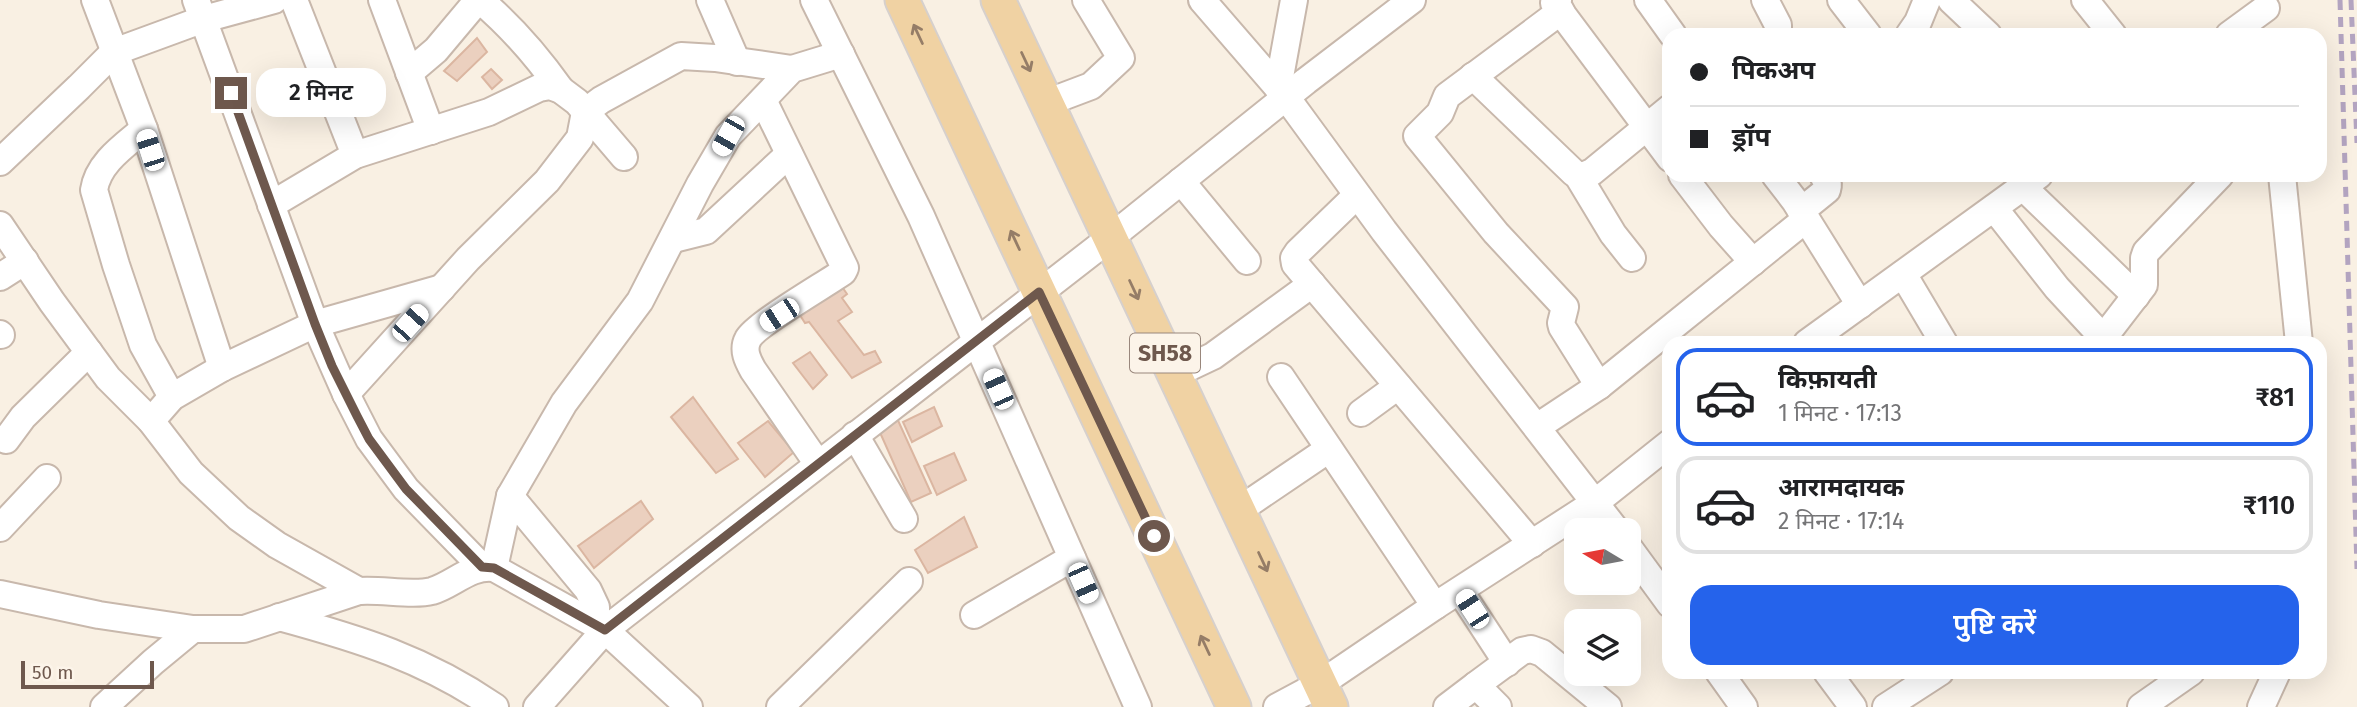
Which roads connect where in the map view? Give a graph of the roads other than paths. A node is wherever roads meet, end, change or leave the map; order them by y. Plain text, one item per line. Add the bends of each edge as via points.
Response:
1 (95, 0) edge
2 (274, 0) edge
3 (294, 0) edge
4 (382, 0) edge
5 (479, 0) edge
6 (710, 0) edge
7 (814, 0) edge
8 (902, 0) edge
9 (998, 0) edge
10 (1086, 0) edge
11 (1202, 0) edge
12 (1294, 0) edge
13 (1412, 0) edge
14 (1648, 0) edge
15 (1765, 0) edge
16 (1841, 0) edge
17 (1927, 0) edge
18 (1951, 0) edge
19 (2085, 0) edge
20 (2266, 4) edge
21 (1559, 6) edge
22 (200, 10) edge
23 (1668, 28) edge
24 (1776, 28) edge
25 (1857, 28) edge
26 (1914, 28) edge
27 (1981, 28) edge
28 (2107, 28) edge
29 (2237, 28) edge
30 (2268, 28) edge
31 (114, 52) junction
32 (842, 54) junction
33 (737, 62) junction
34 (792, 69) junction
35 (409, 73) junction
36 (1473, 76) junction
37 (561, 90) junction
38 (1282, 93) junction
39 (763, 100) junction
40 (1046, 103) junction
41 (585, 112) junction
42 (1662, 114) edge
43 (1646, 127) junction
44 (144, 129) junction
45 (431, 131) junction
46 (1662, 148) edge
47 (789, 154) junction
48 (355, 155) junction
49 (624, 157) dead end
50 (0, 162) edge
51 (1578, 176) junction
52 (1181, 181) junction
53 (1687, 182) edge
54 (1781, 182) edge
55 (1826, 182) edge
56 (2213, 182) edge
57 (2283, 182) edge
58 (2014, 188) edge
59 (1357, 195) junction
60 (271, 205) junction
61 (1804, 215) junction
62 (0, 225) edge
63 (1110, 238) junction
64 (674, 239) junction
65 (1632, 258) dead end
66 (24, 261) junction
67 (1247, 261) dead end
68 (1753, 262) junction
69 (1903, 274) junction
70 (0, 277) edge
71 (1312, 284) junction
72 (442, 288) junction
73 (1039, 292) junction
74 (2136, 296) junction
75 (1860, 305) junction
76 (315, 324) junction
77 (1817, 336) edge
78 (1940, 336) edge
79 (2102, 336) edge
80 (2109, 336) edge
81 (2298, 336) edge
82 (976, 341) junction
83 (89, 352) junction
84 (222, 368) junction
85 (1175, 374) junction
86 (1281, 377) dead end
87 (1398, 386) junction
88 (1599, 386) junction
89 (346, 394) junction
90 (172, 397) junction
91 (1361, 413) dead end
92 (151, 421) junction
93 (1537, 427) junction
94 (855, 435) junction
95 (6, 440) dead end
96 (1329, 449) junction
97 (1662, 452) edge
98 (818, 464) junction
99 (47, 478) dead end
100 (510, 496) junction
101 (1596, 502) junction
102 (1239, 510) junction
103 (1607, 518) edge
104 (904, 519) dead end
105 (0, 528) edge
106 (1532, 544) junction
107 (1072, 558) junction
108 (1642, 566) edge
109 (488, 568) junction
110 (909, 582) dead end
111 (359, 591) junction
112 (1460, 591) junction
113 (1662, 593) edge
114 (0, 594) edge
115 (1436, 606) junction
116 (974, 615) dead end
117 (279, 617) junction
118 (600, 627) junction
119 (193, 629) junction
120 (1507, 663) junction
121 (1724, 679) edge
122 (1832, 679) edge
123 (1929, 679) edge
124 (2181, 679) edge
125 (2274, 679) edge
126 (1475, 685) junction
127 (1326, 695) edge
128 (116, 703) edge
129 (495, 707) edge
130 (537, 707) edge
131 (689, 707) edge
132 (780, 707) edge
133 (1138, 707) edge
134 (1234, 707) edge
135 (1278, 707) edge
136 (1447, 707) edge
137 (1498, 707) edge
138 (1608, 707) edge
139 (1744, 707) edge
140 (1853, 707) edge
141 (1886, 707) edge
142 (2141, 707) edge
143 (2261, 707) edge

1 - 31 street
2 - 22 street
3 - 48 street
4 - 35 street
5 - 35 street via 436,50
5 - 37 street via 509,24
6 - 33 street
7 - 32 street
73 -> 8 main road
9 -> 40 main road, SH58
10 - 40 street via 1121,58 1091,86
11 - 38 street
12 - 38 street
13 - 38 street
14 - 23 street
15 - 24 street via 1774,13
16 - 25 street
17 - 26 street
18 - 27 street
19 - 28 street
20 - 29 street
20 - 30 street
21 - 36 street
21 - 43 street
22 - 31 street
22 - 60 street
31 - 44 street
31 - 50 street
32 - 34 street
32 - 82 street
33 - 34 street
33 - 41 street via 681,56
34 - 39 street
35 - 45 street
36 - 51 street
36 - 88 street via 1447,96 1440,113 1418,139 1565,307 1562,327
37 - 41 street
37 - 45 street via 539,88 489,112
38 - 52 street
38 - 59 street
39 - 47 street
39 - 64 street via 728,136
40 - 63 main road, SH58
41 - 49 street
41 - 72 street via 580,138 547,181
42 - 43 street
43 - 46 street
43 - 51 street via 1587,176
44 - 84 street
44 - 90 street via 100,170 94,190 143,345
45 - 48 street
47 - 64 street via 706,231
47 - 98 street via 844,270 758,328 745,349 753,370
48 - 60 street
51 - 65 street
52 - 63 street
52 - 67 street
53 - 68 street
54 - 61 street
55 - 61 street via 1827,190
56 - 74 street via 2146,252 2145,282
57 - 81 street
58 - 69 street
58 - 74 street
58 - 79 street via 2057,288
59 - 71 street via 1295,255 1295,264
59 - 93 street
60 - 76 street
61 - 68 street
61 - 75 street
62 - 66 street
63 - 73 street
63 -> 85 main road, SH58
64 - 100 street via 640,301 564,403
66 - 70 street
66 - 83 street
68 - 88 street
69 - 75 street
69 - 78 street
71 - 85 street via 1213,356
71 - 87 street
72 - 76 street
72 - 89 street
73 - 82 street
134 -> 73 main road
74 - 80 street
75 - 77 street
76 - 84 street
76 - 89 street
82 - 94 street
82 - 107 street
83 - 92 street
83 - 95 street
84 - 90 street
85 - 102 main road, SH58
86 - 96 street
87 - 91 street
87 - 106 street
88 - 93 street
89 - 109 street via 369,439 406,489
90 - 92 street
92 - 111 street via 191,472 239,518
93 - 101 street
94 - 98 street
94 - 104 street
96 - 102 street
96 - 115 street
97 - 101 street
98 - 118 street
99 - 105 street
100 - 109 street
100 - 118 street via 588,590
101 - 103 street
101 - 106 street
102 -> 127 main road, SH58
106 - 112 street
107 - 116 street
107 - 133 street
108 - 113 street
109 - 111 street via 433,591
109 - 118 street
110 - 132 street
111 - 117 street
112 - 115 street
112 - 120 street
114 - 119 street
115 - 127 street
117 - 119 street via 244,629
117 - 129 street via 376,645 436,671
118 - 130 street
118 - 131 street
119 - 128 street via 153,662
120 - 126 street
120 - 138 street via 1522,651 1542,653
121 - 139 street
122 - 140 street
123 - 141 street
124 - 142 street
125 - 143 street
126 - 136 street
126 - 137 street
127 - 135 street

